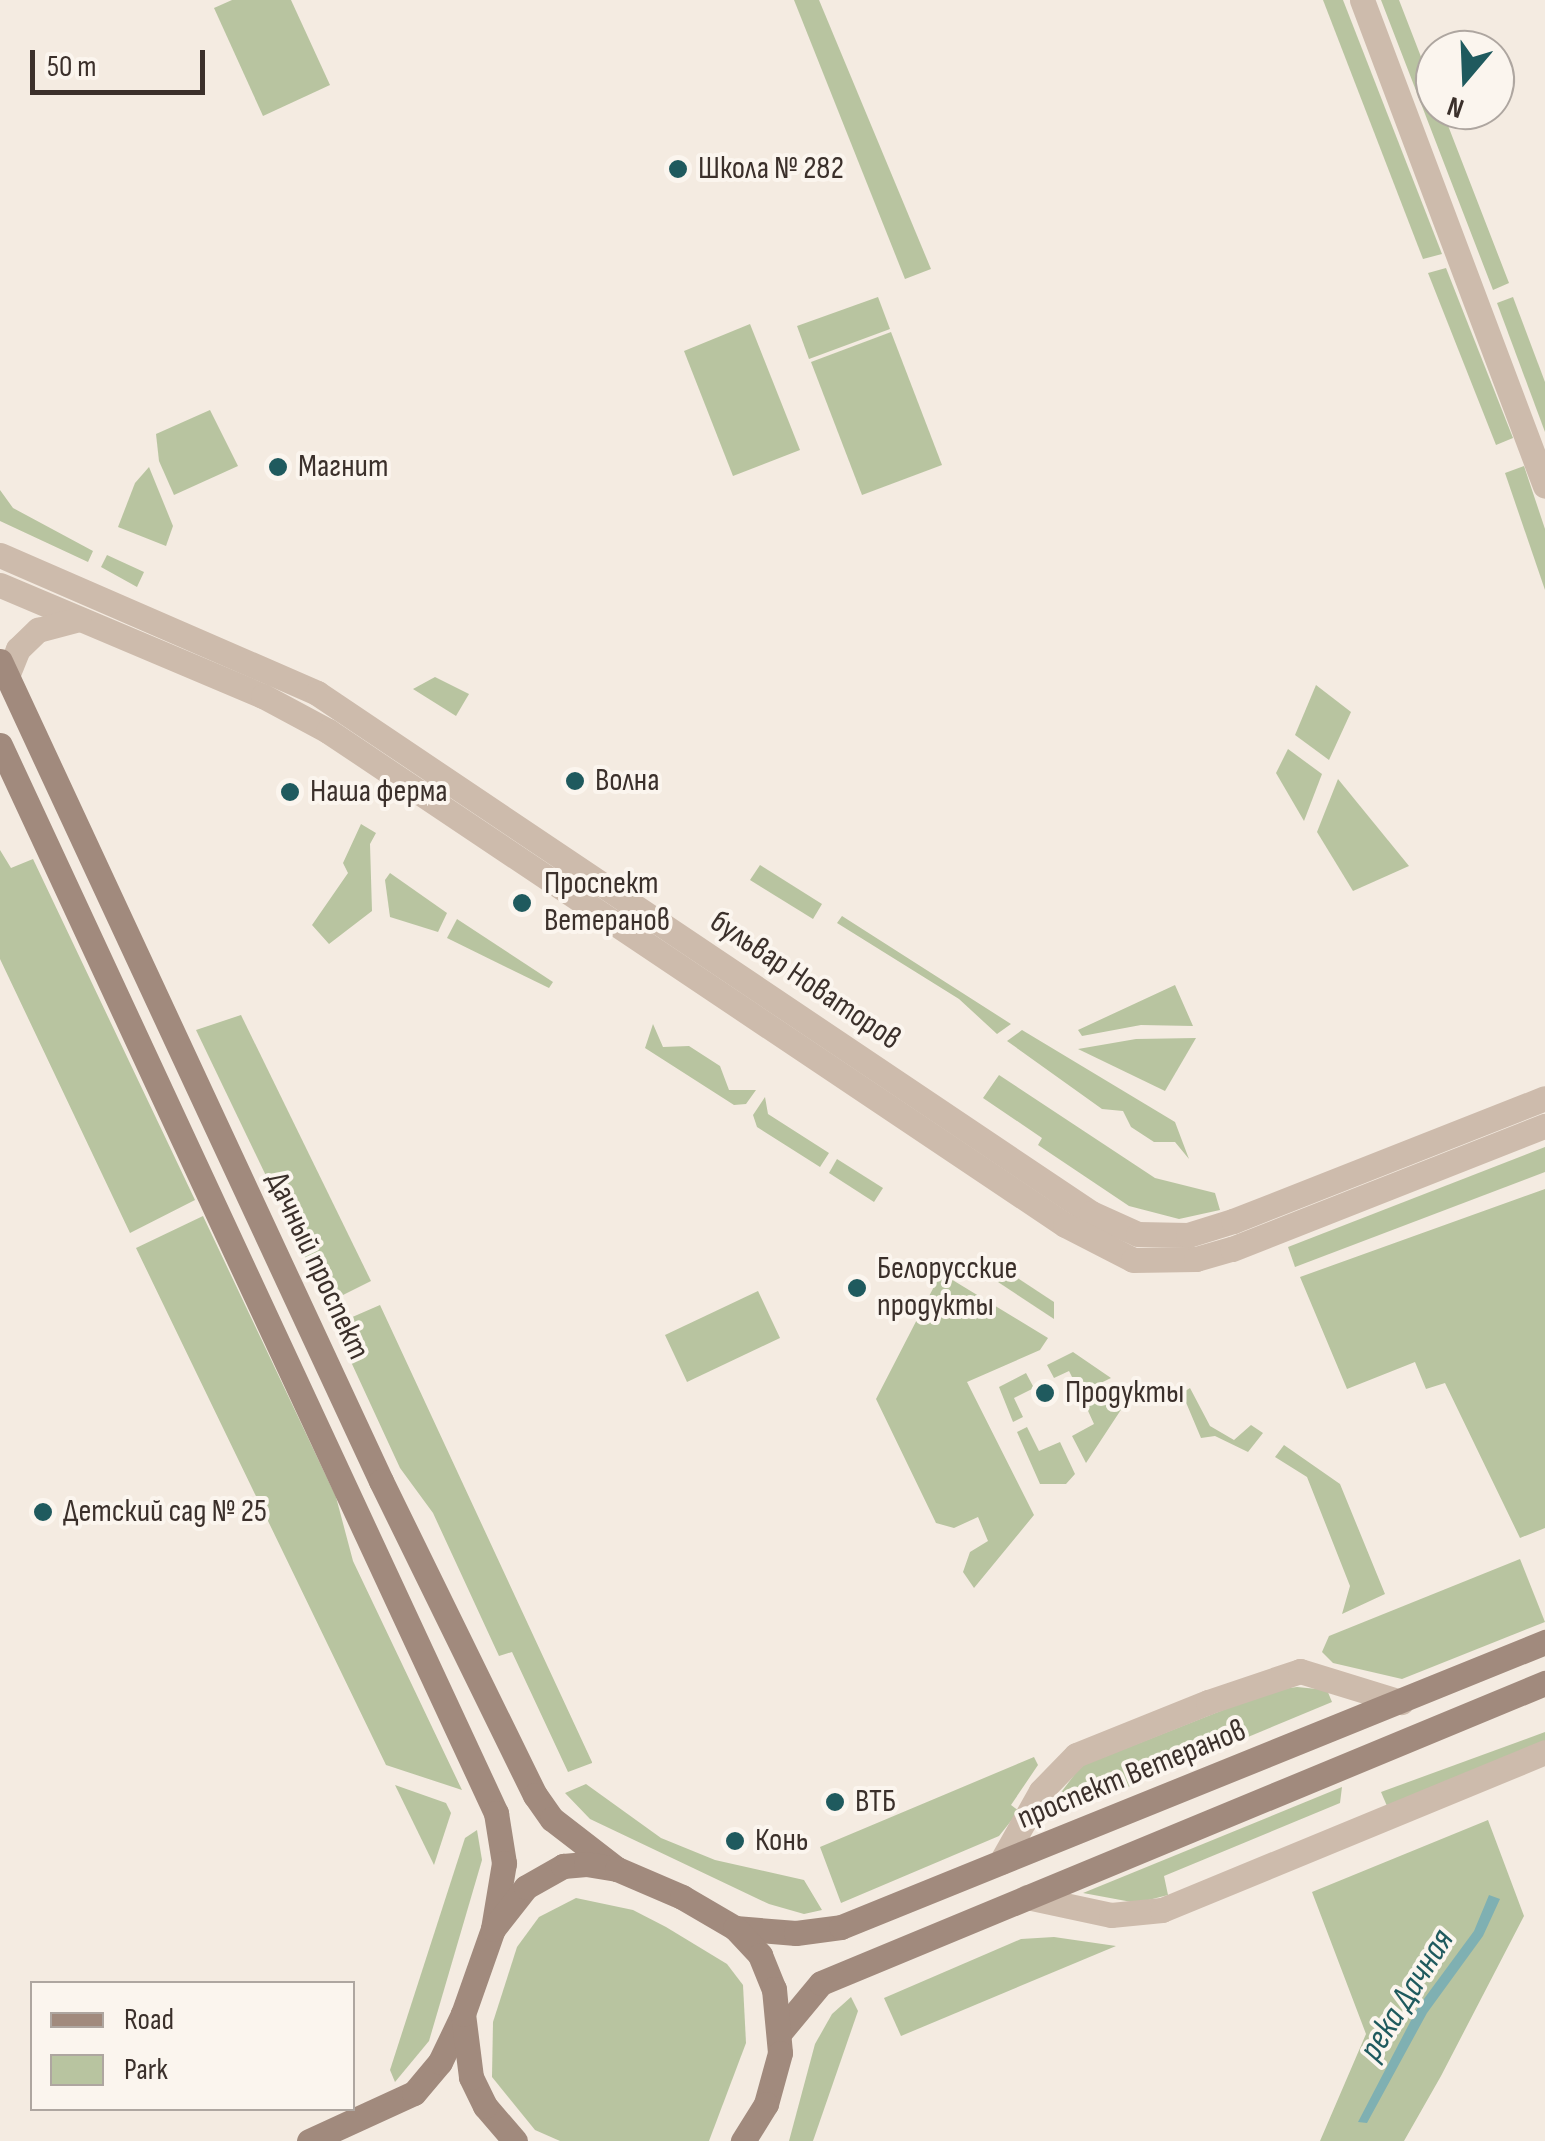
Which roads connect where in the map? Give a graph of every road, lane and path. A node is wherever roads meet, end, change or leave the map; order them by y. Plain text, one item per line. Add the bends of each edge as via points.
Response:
1 (1362, 0) edge
2 (1545, 486) edge
3 (0, 555) edge
4 (0, 584) edge
5 (82, 619) junction
6 (4, 668) edge
7 (0, 745) edge
8 (1545, 1098) edge
9 (1545, 1126) edge
10 (1545, 1642) edge
11 (1545, 1683) edge
12 (1401, 1702) junction
13 (1545, 1752) edge
14 (1002, 1862) junction
15 (616, 1869) junction
16 (1027, 1897) junction
17 (735, 1928) junction
18 (493, 1929) junction
19 (463, 2014) junction
20 (782, 2031) junction
21 (749, 2137) edge
22 (310, 2141) edge
23 (515, 2141) edge

1 - 2 street
3 - 8 street, бульвар Новаторов via 317,694 1091,1213 1138,1234 1188,1235 1232,1222
4 - 5 street, бульвар Новаторов
5 - 6 street via 38,630
5 - 9 street, бульвар Новаторов via 328,730 1065,1225 1133,1260 1196,1259 1232,1248
6 - 15 main road, Дачный проспект via 373,1464 535,1795 552,1819
7 - 18 main road, Дачный проспект via 496,1813 504,1863
10 - 12 main road, проспект Ветеранов
11 - 16 main road
12 - 14 main road, проспект Ветеранов
12 - 14 street via 1300,1671 1208,1702 1076,1755 1041,1790
13 - 16 street via 1162,1910 1111,1915
14 - 17 main road, проспект Ветеранов via 841,1927 796,1933
15 - 17 main road
15 - 18 main road via 586,1864 544,1874
16 - 20 main road via 821,1983
17 - 20 main road via 760,1955
18 - 19 main road
19 - 22 main road via 440,2062 414,2093
19 - 23 main road via 471,2077
20 - 21 main road via 776,2078

